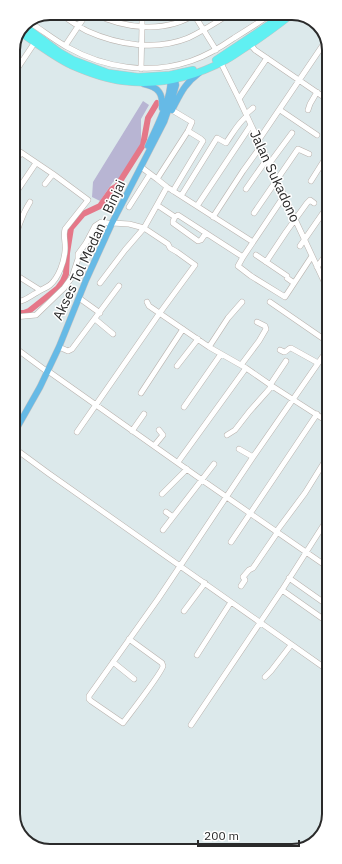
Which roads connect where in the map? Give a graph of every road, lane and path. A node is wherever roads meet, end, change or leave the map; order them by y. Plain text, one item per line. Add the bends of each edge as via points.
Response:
1 (69, 20) edge
2 (82, 20) edge
3 (109, 20) edge
4 (142, 20) edge
5 (184, 20) edge
6 (198, 20) edge
7 (219, 20) edge
8 (259, 20) edge
9 (276, 20) edge
10 (284, 20) edge
11 (33, 25) edge
12 (78, 26) junction
13 (142, 27) junction
14 (28, 29) edge
15 (204, 30) junction
16 (24, 35) edge
17 (35, 42) junction
18 (141, 45) junction
19 (65, 46) junction
20 (251, 46) junction
21 (322, 46) edge
22 (216, 50) junction
23 (267, 58) junction
24 (221, 63) junction
25 (20, 64) edge
26 (141, 69) junction
27 (202, 71) junction
28 (173, 77) junction
29 (299, 80) junction
30 (140, 82) junction
31 (317, 92) junction
32 (322, 96) edge
33 (240, 99) junction
34 (253, 108) dead end
35 (172, 110) junction
36 (280, 110) junction
37 (308, 110) dead end
38 (247, 115) junction
39 (162, 116) junction
40 (164, 122) junction
41 (251, 125) junction
42 (188, 131) junction
43 (292, 133) dead end
44 (317, 135) dead end
45 (260, 144) junction
46 (21, 153) edge
47 (309, 154) dead end
48 (268, 161) junction
49 (36, 163) junction
50 (322, 164) edge
51 (141, 167) junction
52 (52, 174) junction
53 (150, 174) junction
54 (157, 179) junction
55 (277, 180) junction
56 (311, 181) dead end
57 (45, 184) dead end
58 (130, 184) junction
59 (20, 187) edge
60 (167, 187) junction
61 (246, 189) dead end
62 (140, 190) junction
63 (173, 191) junction
64 (181, 196) junction
65 (284, 196) junction
66 (30, 202) dead end
67 (314, 203) dead end
68 (157, 204) junction
69 (197, 206) junction
70 (129, 207) dead end
71 (254, 213) dead end
72 (322, 214) edge
73 (175, 217) junction
74 (213, 217) junction
75 (295, 219) junction
76 (20, 221) edge
77 (110, 223) junction
78 (144, 228) junction
79 (206, 233) junction
80 (304, 240) junction
81 (253, 242) junction
82 (300, 246) dead end
83 (256, 255) dead end
84 (312, 256) junction
85 (243, 257) junction
86 (322, 260) edge
87 (266, 262) junction
88 (317, 267) junction
89 (322, 277) edge
90 (20, 278) edge
91 (100, 283) dead end
92 (294, 283) junction
93 (119, 286) dead end
94 (40, 290) junction
95 (79, 298) junction
96 (20, 302) edge
97 (147, 302) dead end
98 (242, 302) dead end
99 (270, 302) dead end
100 (100, 313) junction
101 (160, 313) junction
102 (20, 316) edge
103 (95, 319) junction
104 (68, 322) junction
105 (257, 322) dead end
106 (183, 329) junction
107 (113, 334) dead end
108 (322, 338) edge
109 (198, 340) junction
110 (59, 347) junction
111 (208, 347) junction
112 (280, 350) dead end
113 (20, 352) edge
114 (221, 354) junction
115 (322, 357) edge
116 (286, 361) dead end
117 (318, 363) junction
118 (177, 366) dead end
119 (244, 367) junction
120 (46, 371) junction
121 (271, 385) junction
122 (141, 393) dead end
123 (293, 399) junction
124 (31, 401) junction
125 (96, 406) junction
126 (184, 407) dead end
127 (144, 414) dead end
128 (317, 414) junction
129 (20, 417) edge
130 (322, 417) edge
131 (20, 422) edge
132 (159, 430) dead end
133 (132, 431) junction
134 (77, 432) dead end
135 (227, 435) dead end
136 (154, 446) junction
137 (239, 449) dead end
138 (20, 452) edge
139 (253, 457) junction
140 (178, 462) junction
141 (214, 464) dead end
142 (322, 465) edge
143 (187, 470) junction
144 (202, 480) junction
145 (162, 494) dead end
146 (226, 497) junction
147 (166, 512) dead end
148 (250, 514) junction
149 (173, 517) junction
150 (321, 529) edge
151 (163, 530) dead end
152 (276, 532) junction
153 (231, 542) dead end
154 (306, 552) junction
155 (322, 563) edge
156 (179, 566) junction
157 (289, 578) junction
158 (204, 583) junction
159 (241, 586) dead end
160 (282, 590) junction
161 (322, 601) edge
162 (231, 602) junction
163 (184, 611) dead end
164 (322, 618) edge
165 (259, 622) junction
166 (129, 639) junction
167 (291, 645) junction
168 (197, 655) dead end
169 (113, 662) junction
170 (322, 666) edge
171 (264, 677) dead end
172 (134, 679) dead end
173 (191, 725) dead end

1 - 12 street
2 - 12 street
3 - 13 street
4 - 13 street
5 - 13 street via 167,26
6 - 15 street
7 - 15 street
8 - 22 street
9 - 20 highway
10 - 20 highway
11 - 19 street
12 - 18 street via 108,39
12 - 19 street
13 - 18 street
14 - 28 highway via 73,60 108,73 138,77
15 - 18 street via 169,43
15 - 22 street
16 - 17 highway
17 - 25 street
17 - 30 highway via 79,68 114,80
18 - 26 street
19 - 26 street via 92,59
20 - 23 street
20 - 24 highway
20 - 28 highway
21 - 29 street
22 - 26 street via 172,66
23 - 29 street
23 - 33 street
24 - 27 highway
24 - 33 street, Jalan Sukadono
27 - 28 highway
27 - 35 main road via 187,84
28 - 30 highway
28 - 39 main road, Akses Tol Medan - Binjai
28 - 40 main road, Akses Tol Medan - Binjai via 176,85
29 - 31 street
29 - 36 street
30 - 39 main road via 152,85 158,90
31 - 32 street
31 - 37 street
33 - 38 street, Jalan Sukadono
34 - 38 street
35 - 40 main road
35 - 42 street via 192,122
36 - 44 street
36 - 45 street
38 - 41 street, Jalan Sukadono
38 - 64 street via 226,142 218,138
39 - 58 main road, Akses Tol Medan - Binjai
40 - 51 main road, Akses Tol Medan - Binjai
41 - 45 street, Jalan Sukadono
41 - 69 street
42 - 54 street
42 - 63 street via 203,141
43 - 48 street
45 - 48 street, Jalan Sukadono
45 - 74 street
46 - 49 street
47 - 55 street via 299,148
48 - 55 street, Jalan Sukadono
48 - 61 street
49 - 52 street
49 - 59 street
50 - 56 street
51 - 53 street
51 - 58 main road, Akses Tol Medan - Binjai
52 - 57 street
52 - 94 street via 87,201 65,229 65,250 59,272 49,286
53 - 54 street
53 - 62 street
54 - 60 street
55 - 65 street, Jalan Sukadono
55 - 71 street
58 - 62 street
58 - 77 main road, Akses Tol Medan - Binjai
60 - 63 street
60 - 68 street
62 - 70 street
63 - 64 street
64 - 69 street
65 - 75 street, Jalan Sukadono
65 - 81 street
66 - 76 street
67 - 75 street via 309,200
68 - 73 street
68 - 78 street
69 - 74 street
72 - 80 street
73 - 79 street via 178,215
73 - 79 street via 173,223 198,241
74 - 81 street
75 - 80 street, Jalan Sukadono
75 - 87 street
77 - 78 street
77 - 95 main road, Akses Tol Medan - Binjai
77 - 102 street via 101,222 95,226 78,254 72,276 64,288 36,315
77 - 104 main road, Akses Tol Medan - Binjai
78 - 91 street
78 - 101 street via 195,266
79 - 85 street
80 - 82 street
80 - 84 street, Jalan Sukadono
81 - 85 street
83 - 87 street
84 - 88 street, Jalan Sukadono
84 - 92 street
85 - 92 street via 238,266 285,298
86 - 88 street
87 - 92 street
88 - 89 street, Jalan Sukadono
90 - 94 street
93 - 100 street
94 - 96 street
95 - 100 street
95 - 104 main road, Akses Tol Medan - Binjai
97 - 101 street
98 - 111 street
99 - 108 street
100 - 103 street
101 - 106 street
101 - 125 street
103 - 107 street
103 - 110 street via 70,350
104 - 110 main road, Akses Tol Medan - Binjai
104 - 120 main road, Akses Tol Medan - Binjai
105 - 119 street via 266,328
106 - 109 street
106 - 122 street
109 - 111 street
109 - 118 street
110 - 120 main road, Akses Tol Medan - Binjai
111 - 114 street
112 - 117 street via 285,352 291,348
113 - 120 street
114 - 119 street
114 - 126 street
115 - 117 street
116 - 121 street
117 - 123 street
119 - 121 street
119 - 140 street
120 - 124 main road, Akses Tol Medan - Binjai
120 - 125 street
121 - 123 street
121 - 135 street via 235,430
123 - 128 street
123 - 139 street
124 - 129 main road, Akses Tol Medan - Binjai
124 - 131 main road, Akses Tol Medan - Binjai
125 - 133 street
125 - 134 street
127 - 133 street
128 - 130 street
128 - 148 street
132 - 136 street via 163,435
133 - 136 street
136 - 140 street
137 - 139 street
138 - 156 street
139 - 146 street
140 - 143 street
141 - 144 street
142 - 152 street
143 - 144 street
143 - 145 street
144 - 146 street
144 - 149 street
146 - 148 street
146 - 156 street
147 - 149 street
148 - 152 street
148 - 153 street
149 - 151 street
150 - 154 street
152 - 154 street
152 - 159 street via 253,568 243,577 245,581
154 - 155 street
154 - 157 street
156 - 158 street
156 - 166 street
157 - 160 street
157 - 161 street
158 - 162 street
158 - 163 street
160 - 164 street
160 - 165 street
162 - 165 street
162 - 168 street
165 - 167 street
165 - 173 street
166 - 169 street
166 - 169 street via 163,666 123,723 88,697
167 - 170 street
167 - 171 street
169 - 172 street

